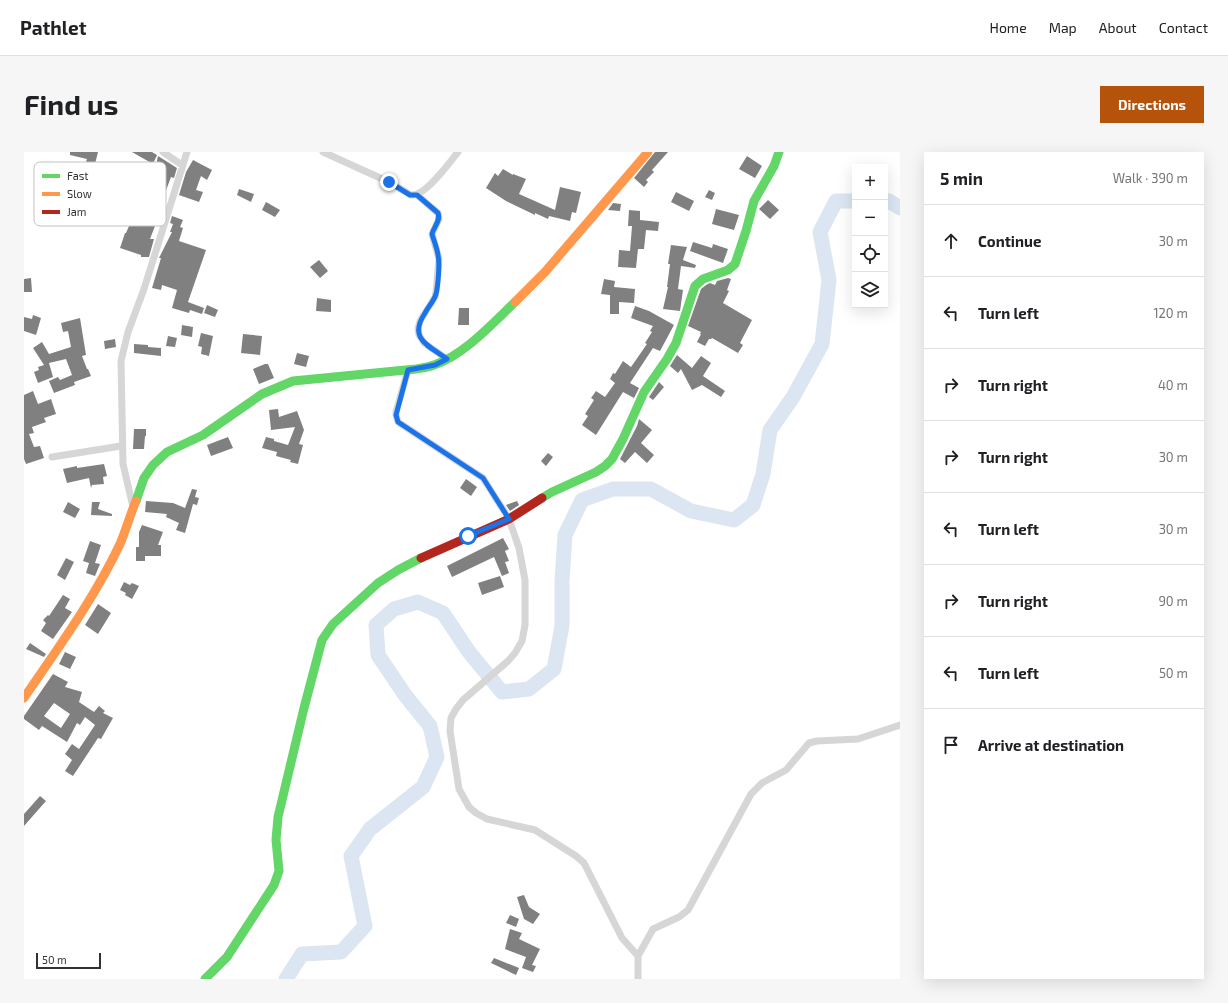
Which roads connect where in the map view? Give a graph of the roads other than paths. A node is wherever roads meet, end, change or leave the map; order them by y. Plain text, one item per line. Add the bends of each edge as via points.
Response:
1 (163, 152) edge
2 (187, 152) edge
3 (323, 152) edge
4 (458, 152) edge
5 (648, 152) edge
6 (778, 152) edge
7 (182, 165) junction
8 (417, 195) junction
9 (166, 217) edge
10 (163, 226) edge
11 (447, 359) junction
12 (408, 370) junction
13 (122, 446) junction
14 (52, 457) dead end
15 (132, 507) junction
16 (509, 519) junction
17 (24, 698) edge
18 (900, 725) edge
19 (638, 956) junction
20 (205, 979) edge
21 (638, 979) edge

1 - 7 street
2 - 7 street
3 - 8 street via 389,182 410,195
4 - 8 street via 425,190
5 - 11 street via 545,272 513,305 479,337
6 - 16 street via 771,173 754,200 735,263 728,270 702,279 695,286 676,343 644,392 612,459 596,472 552,492
7 - 9 street
8 - 11 street via 438,213 439,219 432,234 439,259 436,292 420,321 419,335 424,343
10 - 13 street via 128,332 121,362
11 - 12 street via 435,365
12 - 15 street via 294,381 262,394 204,435 174,448 158,459 148,470
12 - 16 street via 396,412 398,422 483,478
13 - 14 street
13 - 15 street
15 - 17 street via 120,544 108,567 79,617
16 - 19 street via 515,533 524,580 525,625 522,642 516,653 456,709 450,724 459,789 469,807 486,819 535,830 584,863 622,938
16 - 20 street via 398,570 378,583 332,624 322,640 278,818 277,878 227,957
18 - 19 street via 858,740 813,741 786,770 758,786 751,794 688,910 680,917 653,928
19 - 21 street

